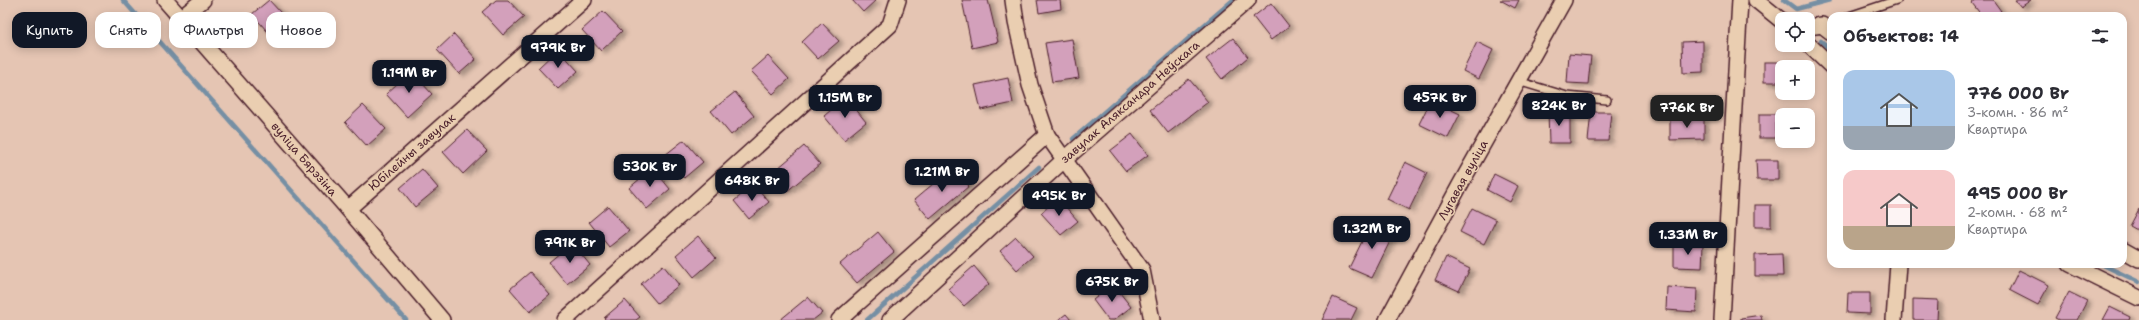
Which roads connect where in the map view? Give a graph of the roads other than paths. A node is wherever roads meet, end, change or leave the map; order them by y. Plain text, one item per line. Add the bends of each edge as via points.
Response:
1 (165, 0) edge
2 (203, 0) edge
3 (584, 0) edge
4 (898, 0) edge
5 (1013, 0) edge
6 (1248, 0) edge
7 (1564, 0) edge
8 (1740, 0) edge
9 (1756, 0) edge
10 (1897, 0) edge
11 (176, 12) edge
12 (188, 12) edge
13 (1860, 12) edge
14 (1775, 15) edge
15 (207, 48) edge
16 (1815, 51) edge
17 (1827, 62) edge
18 (1518, 81) junction
19 (1608, 100) dead end
20 (1047, 135) junction
21 (1065, 158) junction
22 (348, 209) junction
23 (2127, 252) edge
24 (2139, 258) edge
25 (1898, 268) edge
26 (2078, 268) edge
27 (2139, 298) edge
28 (442, 320) edge
29 (565, 320) edge
30 (839, 320) edge
31 (890, 320) edge
32 (1152, 320) edge
33 (1388, 320) edge
34 (1722, 320) edge
35 (1894, 320) edge

1 - 11 street, вуліца Бярэзіна
2 - 12 street
3 - 22 street, Юбілейны завулак
4 - 29 street via 890,25
5 - 20 street via 1030,85
6 - 21 street, завулак Аляксандра Неўскага
7 - 18 street, Лугавая вуліца
8 - 34 street
9 - 14 street
10 - 13 lane
15 - 22 street, вуліца Бярэзіна
16 - 17 street
18 - 19 lane via 1567,96
18 - 33 street, Лугавая вуліца
20 - 21 street
20 - 30 street
21 - 31 street, завулак Аляксандра Неўскага
21 - 32 street via 1142,270
22 - 28 street, вуліца Бярэзіна
23 - 24 street
25 - 35 street
26 - 27 street

